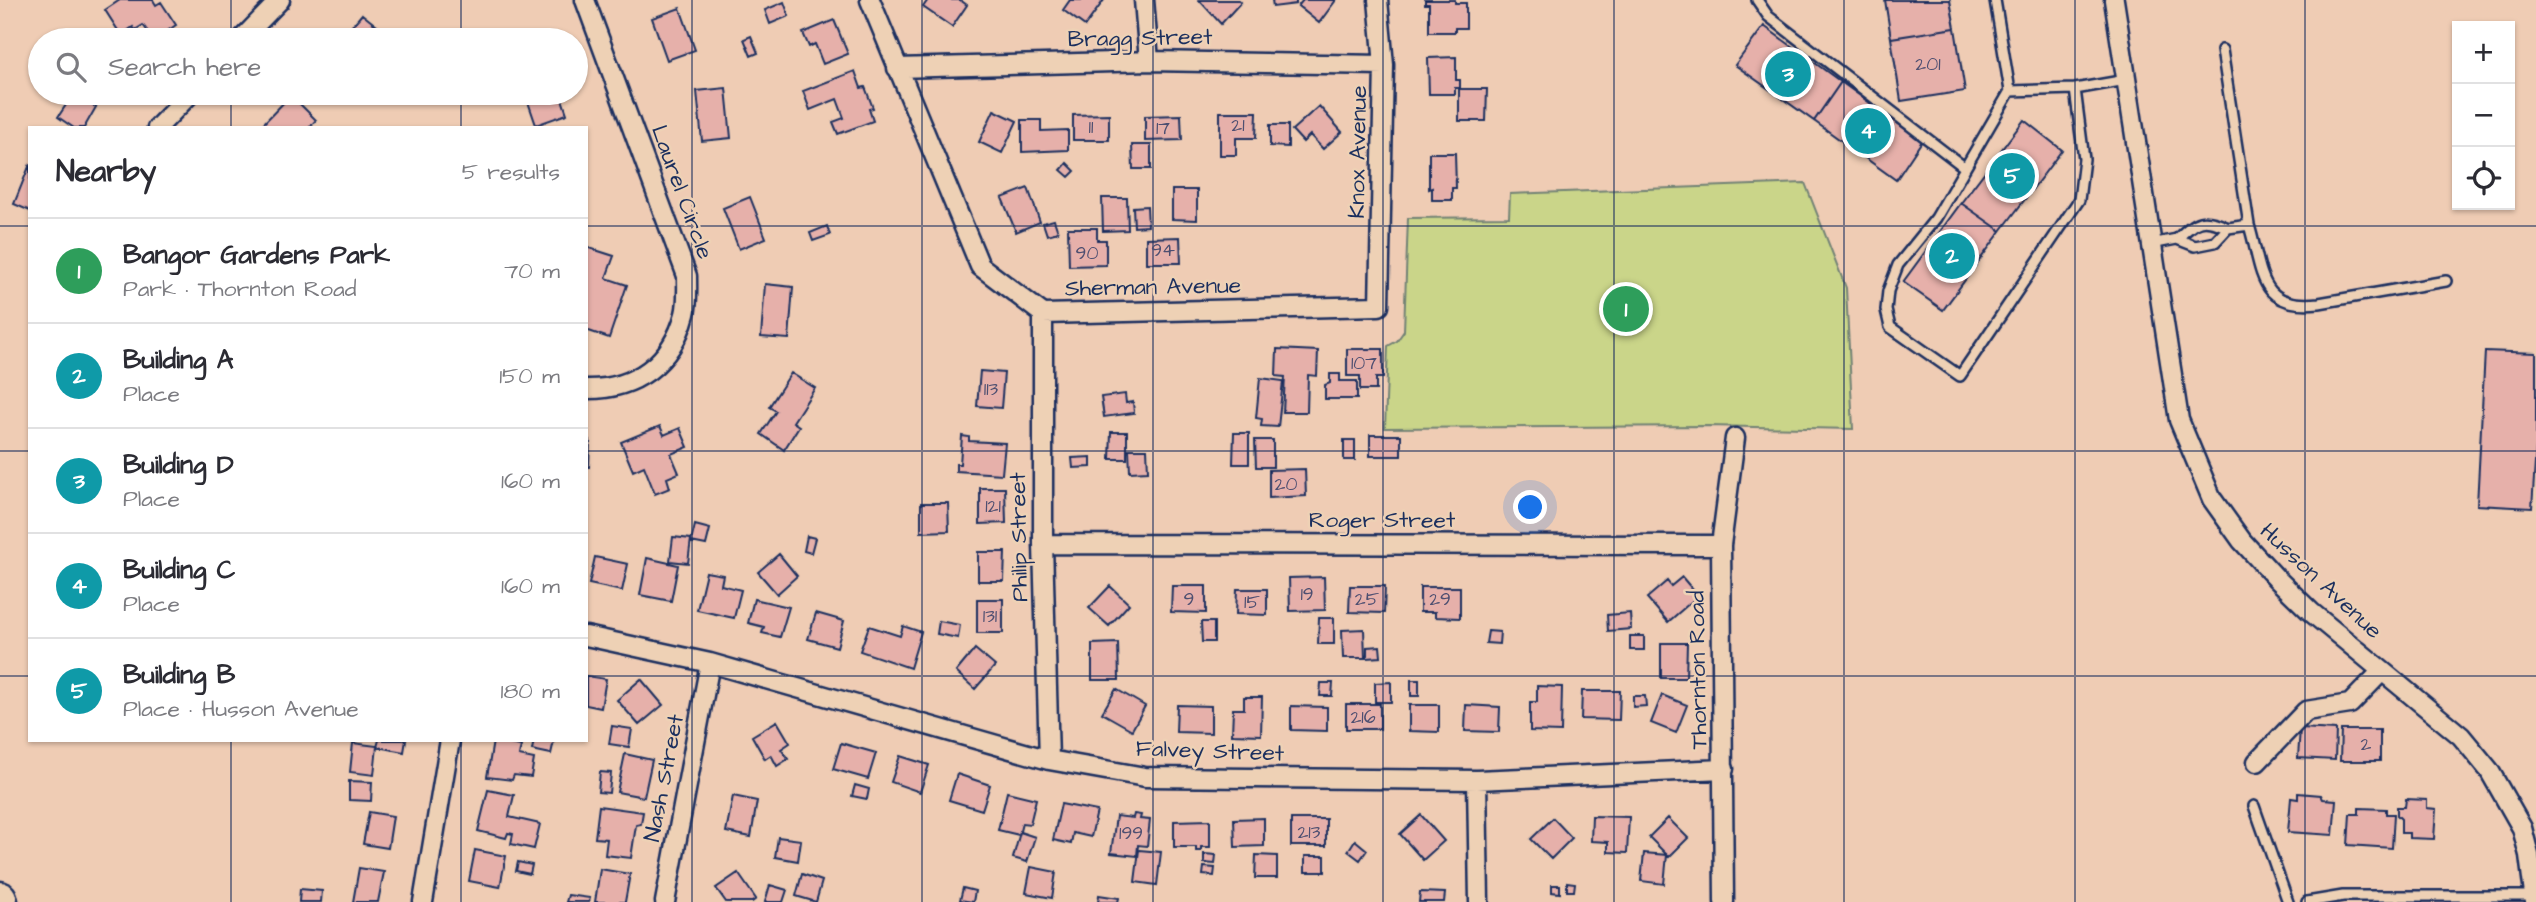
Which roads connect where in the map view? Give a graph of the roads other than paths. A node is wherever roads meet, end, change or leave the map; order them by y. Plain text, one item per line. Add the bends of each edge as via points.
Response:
1 (280, 0) edge
2 (585, 0) edge
3 (870, 0) edge
4 (1144, 0) edge
5 (1378, 0) edge
6 (1757, 0) edge
7 (1995, 0) edge
8 (2114, 0) edge
9 (253, 28) edge
10 (2222, 50) dead end
11 (1149, 61) junction
12 (1384, 65) junction
13 (897, 68) junction
14 (2126, 80) junction
15 (2076, 89) junction
16 (2010, 91) junction
17 (179, 105) edge
18 (159, 126) edge
19 (1964, 167) junction
20 (2249, 225) junction
21 (2228, 228) junction
22 (2177, 239) junction
23 (2151, 244) junction
24 (2446, 281) dead end
25 (1379, 306) joint
26 (1043, 314) junction
27 (588, 389) edge
28 (1735, 438) dead end
29 (1043, 544) junction
30 (1721, 545) junction
31 (588, 636) edge
32 (710, 663) junction
33 (2382, 671) junction
34 (450, 742) edge
35 (1049, 760) junction
36 (2257, 762) dead end
37 (1724, 769) junction
38 (1477, 780) junction
39 (2255, 806) dead end
40 (2535, 896) edge
41 (424, 902) edge
42 (665, 902) edge
43 (1479, 902) edge
44 (1724, 902) edge
45 (2288, 902) edge
46 (2307, 902) edge
47 (2535, 902) edge

1 - 9 street
2 - 27 street, Laurel Circle via 687,276 686,313 669,351 642,377 607,389
3 - 13 street, Sherman Avenue
4 - 11 street
5 - 12 street, Knox Avenue
6 - 19 lane via 1768,16
7 - 16 lane
8 - 14 street, Husson Avenue
10 - 20 lane
11 - 12 street, Bragg Street
11 - 13 street, Bragg Street
12 - 25 street, Knox Avenue
13 - 26 street, Sherman Avenue via 980,266
14 - 15 lane
14 - 23 street, Husson Avenue
15 - 16 lane
15 - 19 lane via 2084,159 2080,200 1960,376 1890,327 1886,310 1898,265 1936,218
16 - 19 lane
17 - 18 street
20 - 21 lane
20 - 24 lane via 2267,286 2286,303 2319,303
21 - 22 lane via 2215,242 2195,246
21 - 22 lane via 2211,220 2192,223
22 - 23 lane
23 - 33 street, Husson Avenue via 2179,419 2212,499 2276,578
25 - 26 street, Sherman Avenue
26 - 29 street, Philip Street
28 - 30 street, Thornton Road
29 - 30 street, Roger Street
29 - 35 street, Philip Street
30 - 37 street, Thornton Road
31 - 32 street, Falvey Street
32 - 35 street, Falvey Street
32 - 42 street, Nash Street
33 - 36 street via 2350,704 2305,711
33 - 40 street, Husson Avenue via 2461,736 2489,770 2522,828
34 - 41 street
35 - 38 street, Falvey Street via 1146,777
37 - 38 street, Falvey Street
37 - 44 street, Thornton Road
38 - 43 street
39 - 45 lane
40 - 46 lane via 2343,895
40 - 47 street, Husson Avenue

